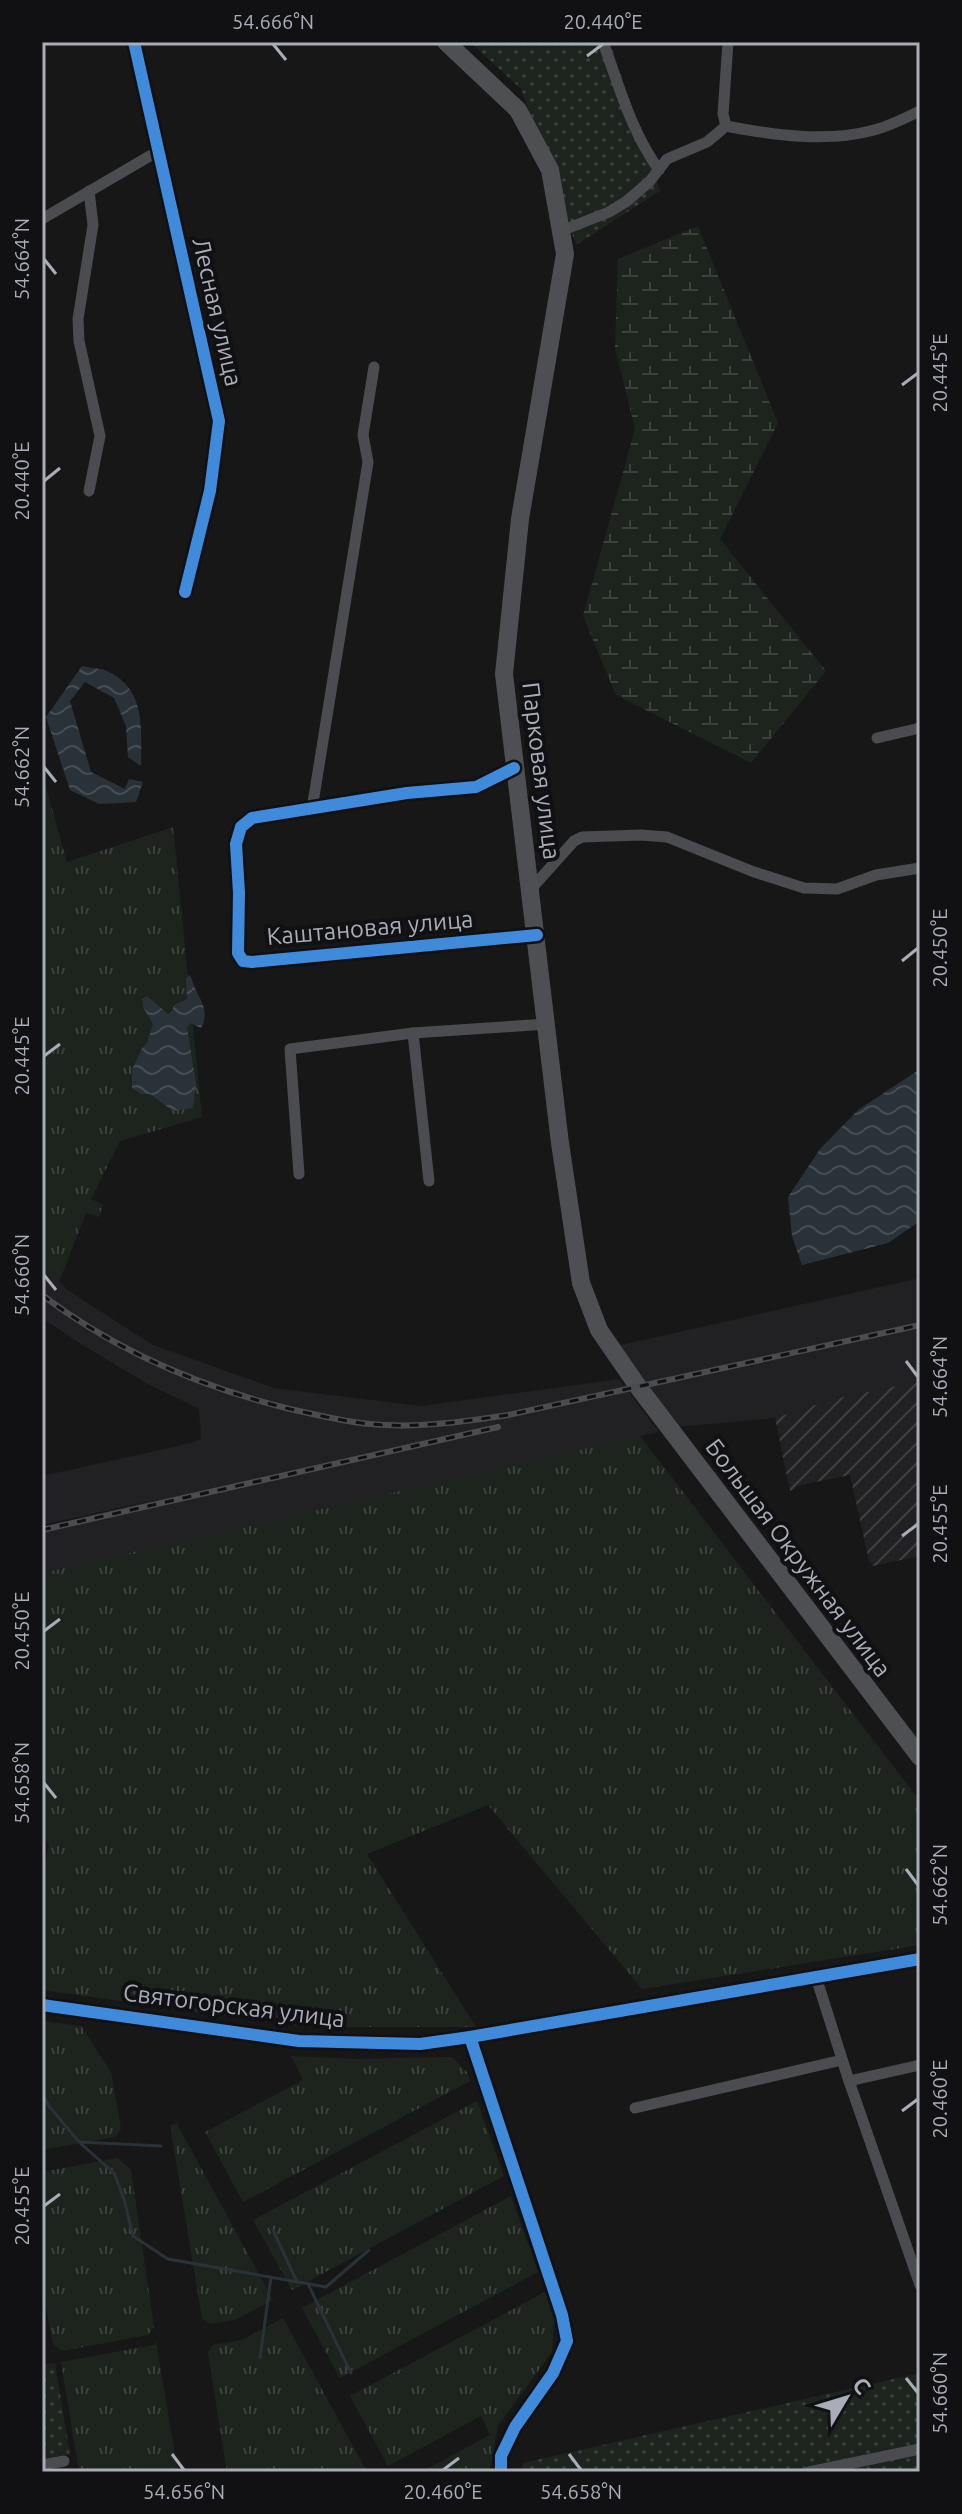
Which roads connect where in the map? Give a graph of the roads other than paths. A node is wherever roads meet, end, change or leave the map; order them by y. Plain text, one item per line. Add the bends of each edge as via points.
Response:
1 (134, 42) edge
2 (446, 42) edge
3 (603, 42) edge
4 (728, 42) edge
5 (920, 111) edge
6 (726, 126) junction
7 (160, 150) junction
8 (659, 170) junction
9 (89, 191) junction
10 (42, 219) edge
11 (561, 231) junction
12 (374, 367) dead end
13 (89, 491) dead end
14 (185, 592) dead end
15 (920, 728) edge
16 (877, 738) dead end
17 (514, 768) junction
18 (312, 809) junction
19 (920, 868) edge
20 (531, 889) junction
21 (537, 935) junction
22 (547, 1024) junction
23 (413, 1033) junction
24 (299, 1174) dead end
25 (429, 1181) dead end
26 (639, 1388) joint
27 (920, 1757) edge
28 (920, 1959) edge
29 (816, 1977) junction
30 (42, 2005) edge
31 (470, 2037) junction
32 (842, 2060) junction
33 (920, 2065) edge
34 (849, 2081) junction
35 (635, 2108) dead end
36 (920, 2285) edge
37 (920, 2449) edge
38 (64, 2461) dead end
39 (42, 2465) edge
40 (501, 2472) edge
41 (809, 2472) edge

1 - 7 street, Лесная улица
2 - 11 main road, Парковая улица via 518,110 550,170
3 - 8 street via 630,119
4 - 6 street
5 - 6 street via 872,131 834,136
6 - 8 street via 707,142 667,159
7 - 9 street
7 - 14 street, Лесная улица via 219,421 210,491
8 - 11 street via 609,212
9 - 10 street
9 - 13 street via 93,225 78,319 100,436
11 - 17 main road, Парковая улица via 565,254 520,519 504,674
12 - 18 street via 363,435 368,462
15 - 16 street
17 - 18 street, Каштановая улица via 476,787
17 - 20 main road, Парковая улица
18 - 21 street, Каштановая улица via 252,818 241,827 236,844 238,953 243,961
19 - 20 street via 876,875 837,889 804,888 667,837 582,837
20 - 21 main road, Парковая улица
21 - 22 main road, Парковая улица
22 - 23 street
22 - 26 main road, Парковая улица via 581,1283 599,1330
23 - 24 street via 290,1049
23 - 25 street
26 - 27 main road, Большая Окружная улица
28 - 29 street, Святогорская улица
29 - 31 street, Святогорская улица
29 - 32 street
30 - 31 street, Святогорская улица via 299,2041 420,2044
31 - 40 street via 567,2341 553,2373 515,2427 501,2456
32 - 34 street
32 - 35 street
33 - 34 street
34 - 36 street
37 - 41 street
38 - 39 street

